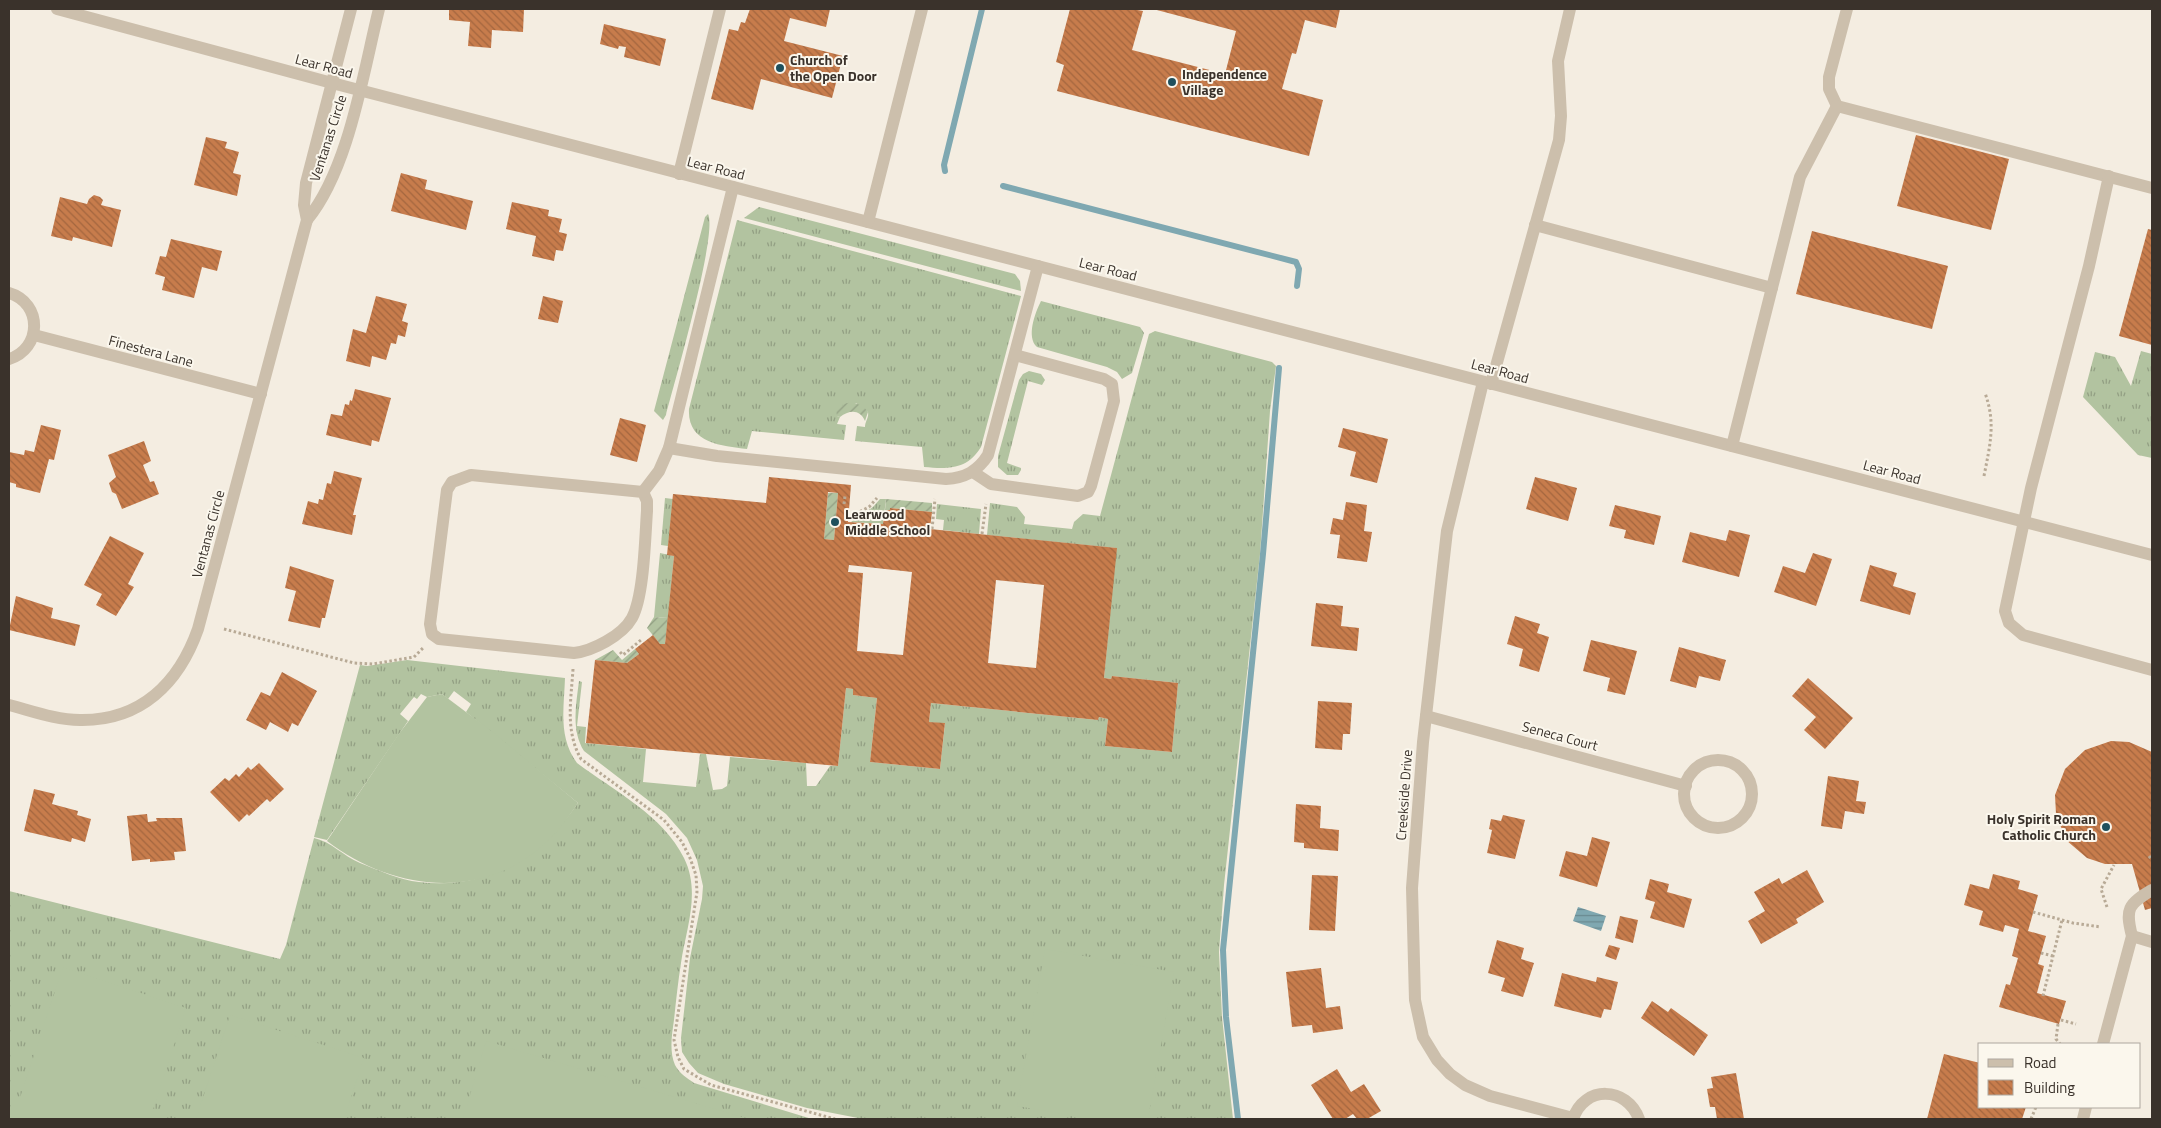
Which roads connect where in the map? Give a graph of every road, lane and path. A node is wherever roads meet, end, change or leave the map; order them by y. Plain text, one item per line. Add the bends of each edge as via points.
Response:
1 (57, 9) edge
2 (351, 9) edge
3 (380, 9) edge
4 (720, 9) edge
5 (922, 9) edge
6 (1570, 9) edge
7 (1846, 9) edge
8 (332, 83) junction
9 (359, 90) junction
10 (1837, 106) junction
11 (679, 174) junction
12 (2109, 176) junction
13 (733, 187) junction
14 (2152, 188) edge
15 (307, 220) junction
16 (868, 222) junction
17 (1535, 226) junction
18 (1038, 266) junction
19 (1772, 288) junction
20 (9, 293) edge
21 (34, 335) junction
22 (1015, 355) junction
23 (9, 359) edge
24 (1487, 383) junction
25 (1985, 392) dead end
26 (261, 394) junction
27 (1732, 446) junction
28 (669, 448) junction
29 (973, 472) junction
30 (1984, 476) dead end
31 (643, 492) junction
32 (845, 496) dead end
33 (877, 498) dead end
34 (935, 499) dead end
35 (844, 504) dead end
36 (986, 504) dead end
37 (851, 516) dead end
38 (2025, 522) junction
39 (932, 529) dead end
40 (982, 534) dead end
41 (2152, 555) edge
42 (224, 629) dead end
43 (435, 636) junction
44 (641, 641) dead end
45 (618, 649) dead end
46 (574, 653) junction
47 (2152, 670) edge
48 (9, 705) edge
49 (1426, 716) junction
50 (1686, 786) junction
51 (2149, 856) dead end
52 (2152, 860) edge
53 (2114, 865) dead end
54 (2152, 890) edge
55 (2106, 907) dead end
56 (2033, 912) dead end
57 (2062, 920) junction
58 (2101, 928) dead end
59 (2132, 936) junction
60 (2152, 942) edge
61 (2041, 953) dead end
62 (2053, 956) junction
63 (2043, 996) dead end
64 (2061, 1020) dead end
65 (2058, 1024) dead end
66 (2076, 1024) dead end
67 (2059, 1043) edge
68 (2103, 1043) edge
69 (835, 1119) edge
70 (1573, 1119) edge
71 (1638, 1119) edge

1 - 8 street, Lear Road
2 - 8 street, Ventanas Circle
3 - 9 street, Ventanas Circle
4 - 11 street
5 - 16 street
6 - 17 street, Creekside Drive via 1558,61 1559,140
7 - 10 street via 1829,77 1829,89
8 - 9 street, Lear Road
8 - 15 street, Ventanas Circle via 306,183 304,205
9 - 11 street, Lear Road
9 - 15 street, Ventanas Circle via 331,182
10 - 12 street
10 - 19 street via 1800,177
11 - 13 street, Lear Road
12 - 14 street
12 - 38 street
13 - 16 street, Lear Road
13 - 28 street
15 - 26 street, Ventanas Circle
16 - 18 street, Lear Road
17 - 19 street
17 - 24 street, Creekside Drive
18 - 22 street
18 - 24 street, Lear Road
19 - 27 street
20 - 21 street via 31,310 35,322
21 - 23 street via 24,351
21 - 26 street, Finestera Lane
22 - 29 street via 988,455
22 - 29 street via 1112,384 1114,401 1092,486 1088,492 1078,496 991,484
24 - 27 street, Lear Road
24 - 49 street, Creekside Drive via 1447,531
25 - 30 path via 1993,427
26 - 48 street, Ventanas Circle via 198,629 188,656 174,677 140,706 100,718 55,717
27 - 38 street, Lear Road
28 - 29 street via 946,480
28 - 31 street via 659,471
31 - 43 street via 471,475 452,482 447,490 430,624
31 - 46 street via 648,501 636,610 631,621 603,644
32 - 35 path
33 - 37 path via 869,507
34 - 39 path
36 - 40 path
38 - 41 street, Lear Road
38 - 47 street via 2005,610 2015,630 2023,635
42 - 43 path via 338,659 373,664 414,657
43 - 46 street
44 - 45 path via 623,655
46 - 69 path via 569,723 573,745 592,769 664,820 682,842 696,875 694,916 674,1040 684,1070 711,1085
49 - 50 street, Seneca Court
49 - 70 street, Creekside Drive via 1412,888 1415,1000 1423,1037 1438,1060 1465,1085 1490,1096
50 - 50 street via 1688,809 1698,821 1710,827 1722,828 1737,822 1751,803 1752,790 1748,779 1738,767 1727,762 1715,760 1700,766
51 - 52 path
53 - 55 path via 2101,889
54 - 59 street via 2134,900 2127,919
56 - 57 path
57 - 58 path
57 - 62 path
59 - 60 street
59 - 68 street
61 - 62 path
62 - 63 path
64 - 66 path
65 - 67 path via 2056,1038
70 - 71 street, Creekside Drive via 1584,1101 1606,1093 1625,1099 1634,1108

